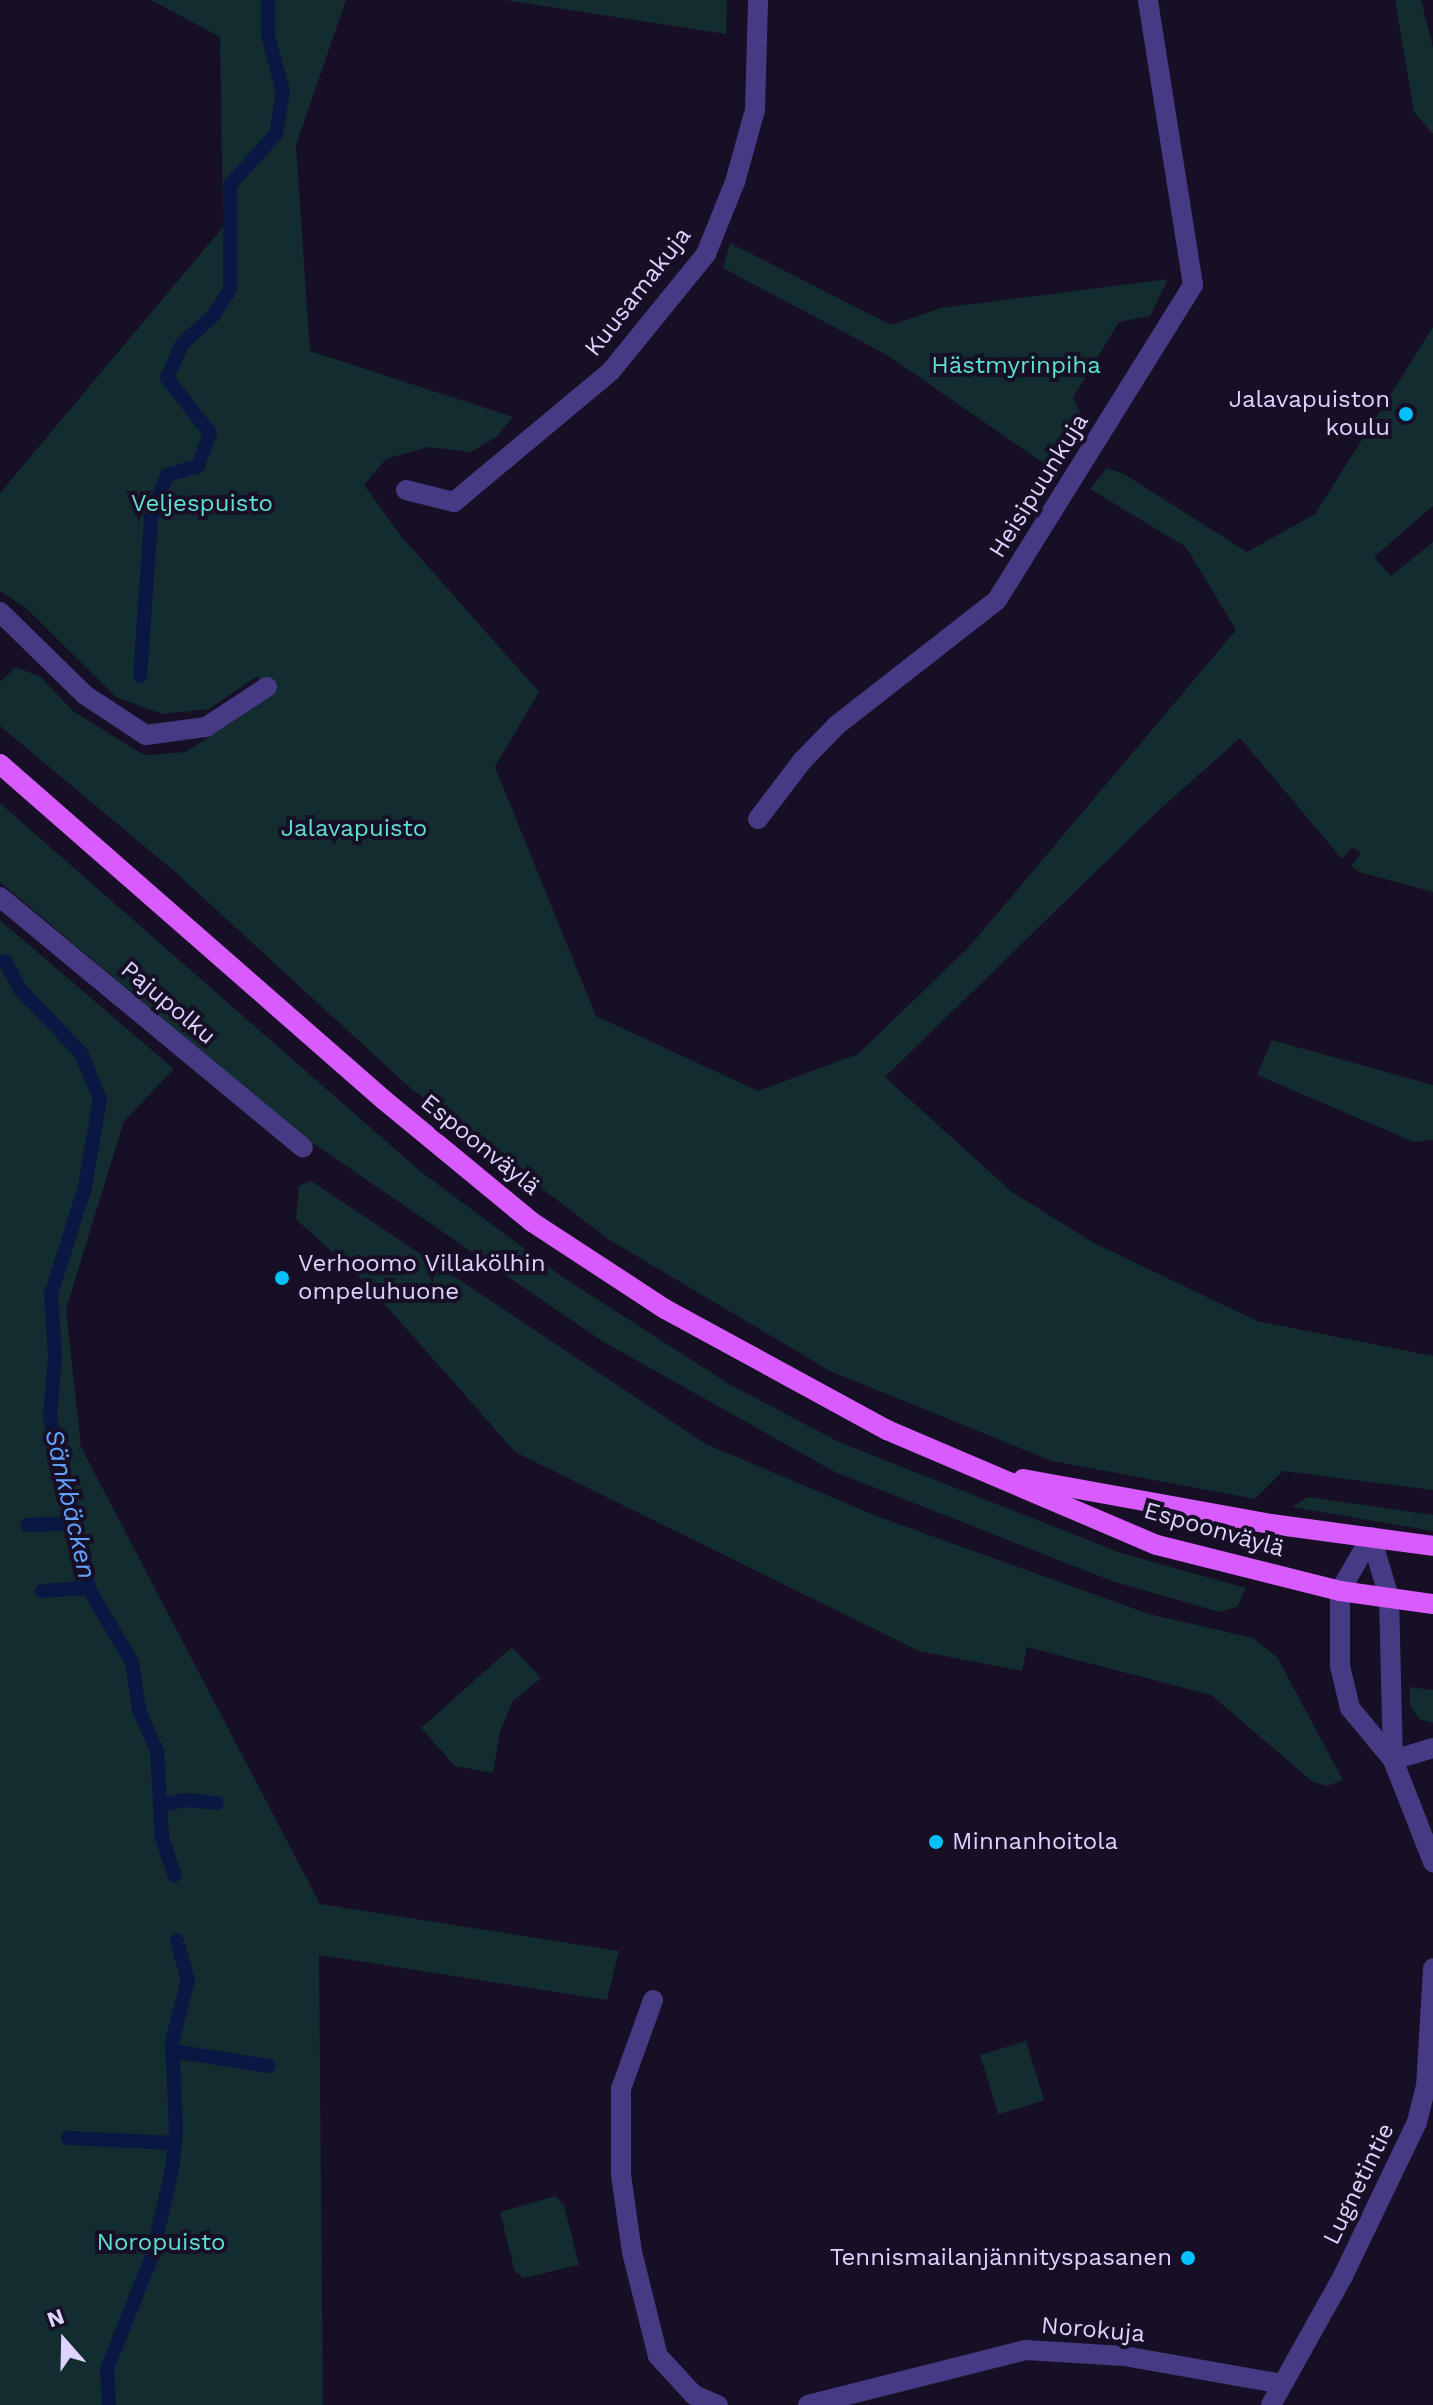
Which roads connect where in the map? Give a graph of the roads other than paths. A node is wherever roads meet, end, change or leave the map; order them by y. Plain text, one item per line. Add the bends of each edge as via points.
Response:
1 (758, 0) edge
2 (1148, 0) edge
3 (406, 490) dead end
4 (0, 612) edge
5 (267, 687) dead end
6 (0, 764) edge
7 (758, 819) dead end
8 (0, 897) edge
9 (303, 1148) dead end
10 (990, 1473) junction
11 (1371, 1537) junction
12 (1433, 1546) edge
13 (1340, 1591) junction
14 (1389, 1597) junction
15 (1433, 1604) edge
16 (1433, 1748) edge
17 (1393, 1760) junction
18 (1433, 1862) edge
19 (1433, 1968) edge
20 (653, 2000) dead end
21 (1282, 2384) junction
22 (718, 2405) edge
23 (808, 2405) edge
24 (1271, 2405) edge

1 - 3 street, Kuusamakuja via 755,110 735,182 706,254 602,380 454,502
2 - 7 street, Heisipuunkuja via 1193,285 997,600 837,725
4 - 5 street via 85,695 146,735 206,727
6 - 10 main road, Espoonväylä via 384,1100 532,1222 665,1309 803,1387
8 - 9 street, Pajupolku
10 - 11 main road, Espoonväylä
10 - 13 main road, Espoonväylä via 1157,1545
11 - 12 main road, Espoonväylä
11 - 13 street
11 - 14 street
13 - 14 main road, Espoonväylä
13 - 17 street via 1340,1666 1350,1708
14 - 15 main road, Espoonväylä
14 - 17 street
16 - 17 street
17 - 18 street
19 - 21 street, Lugnetintie via 1426,2087 1417,2122
20 - 22 street via 621,2089 621,2175 632,2252 658,2356 694,2395
21 - 23 street, Norokuja via 1124,2356 1025,2350
21 - 24 street, Lugnetintie

